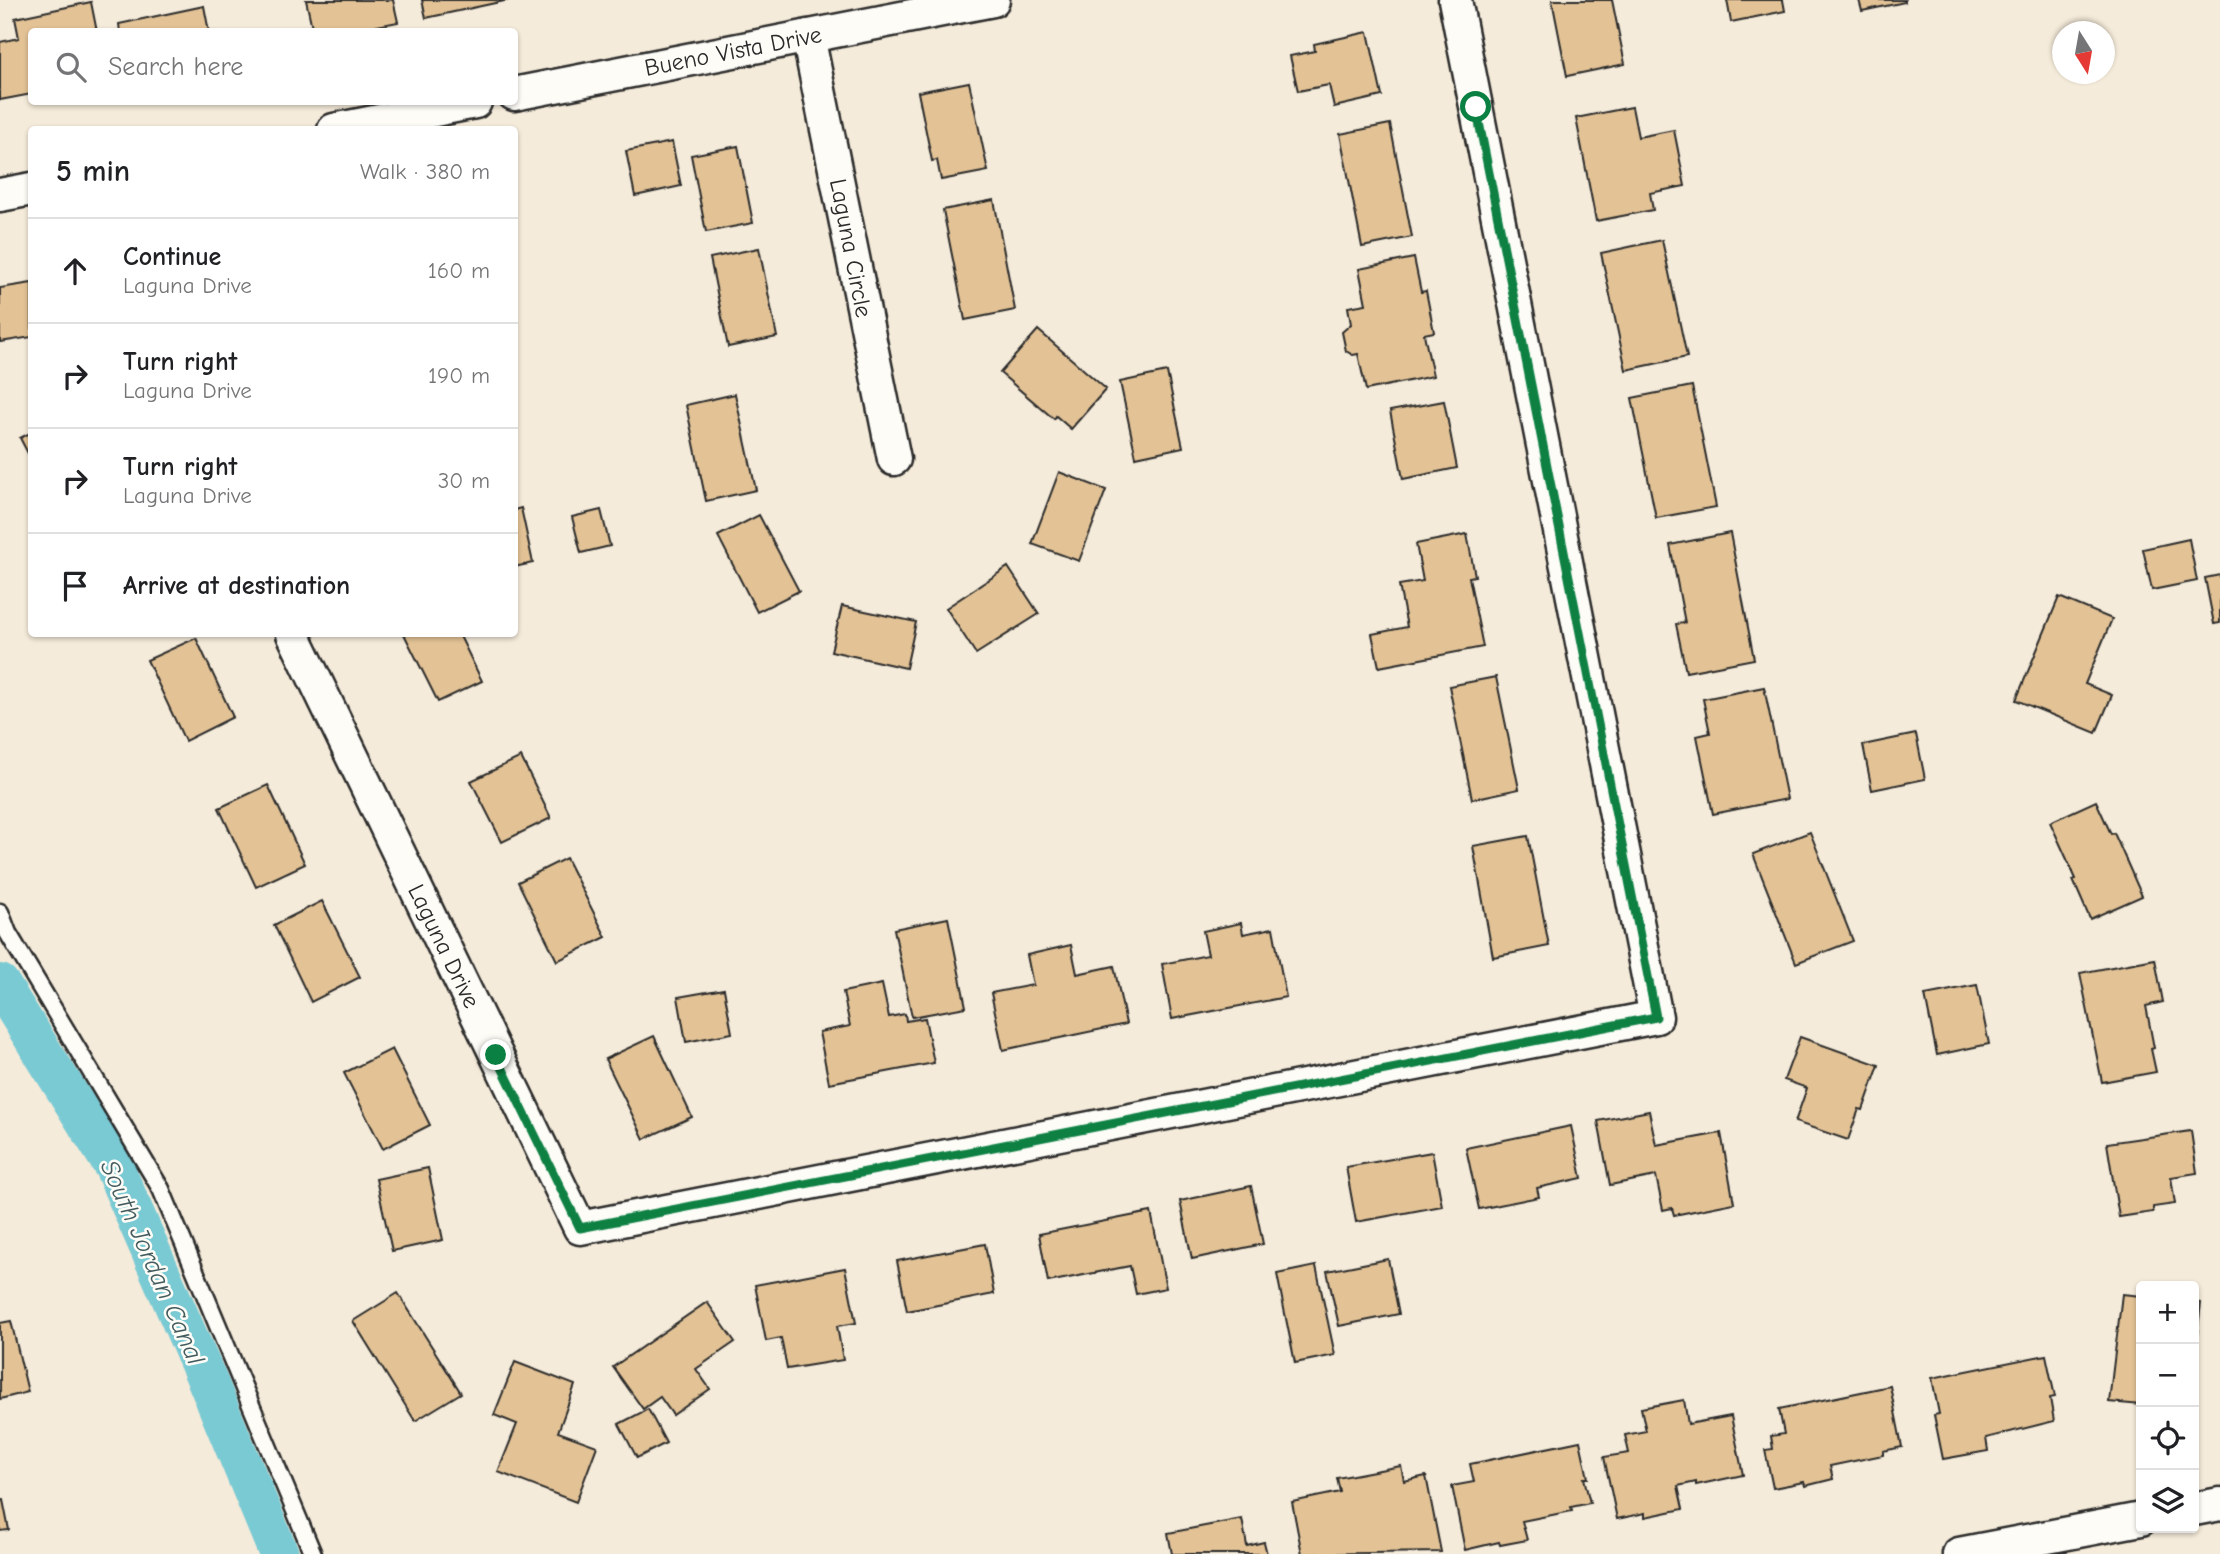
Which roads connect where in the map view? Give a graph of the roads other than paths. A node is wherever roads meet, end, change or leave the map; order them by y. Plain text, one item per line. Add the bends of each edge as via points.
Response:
1 (993, 0) edge
2 (1455, 0) edge
3 (808, 36) junction
4 (518, 93) edge
5 (460, 105) edge
6 (354, 126) edge
7 (28, 190) edge
8 (0, 195) edge
9 (894, 459) dead end
10 (294, 637) edge
11 (0, 912) edge
12 (2220, 1504) edge
13 (2199, 1508) edge
14 (2136, 1520) edge
15 (313, 1554) edge
16 (1959, 1554) edge

1 - 3 street, Bueno Vista Drive
2 - 10 street, Laguna Drive via 1656,1017 580,1228
3 - 4 street, Bueno Vista Drive
3 - 9 street, Laguna Circle
5 - 6 street
7 - 8 street
11 - 15 lane via 8,933 161,1189
12 - 13 street
14 - 16 street

